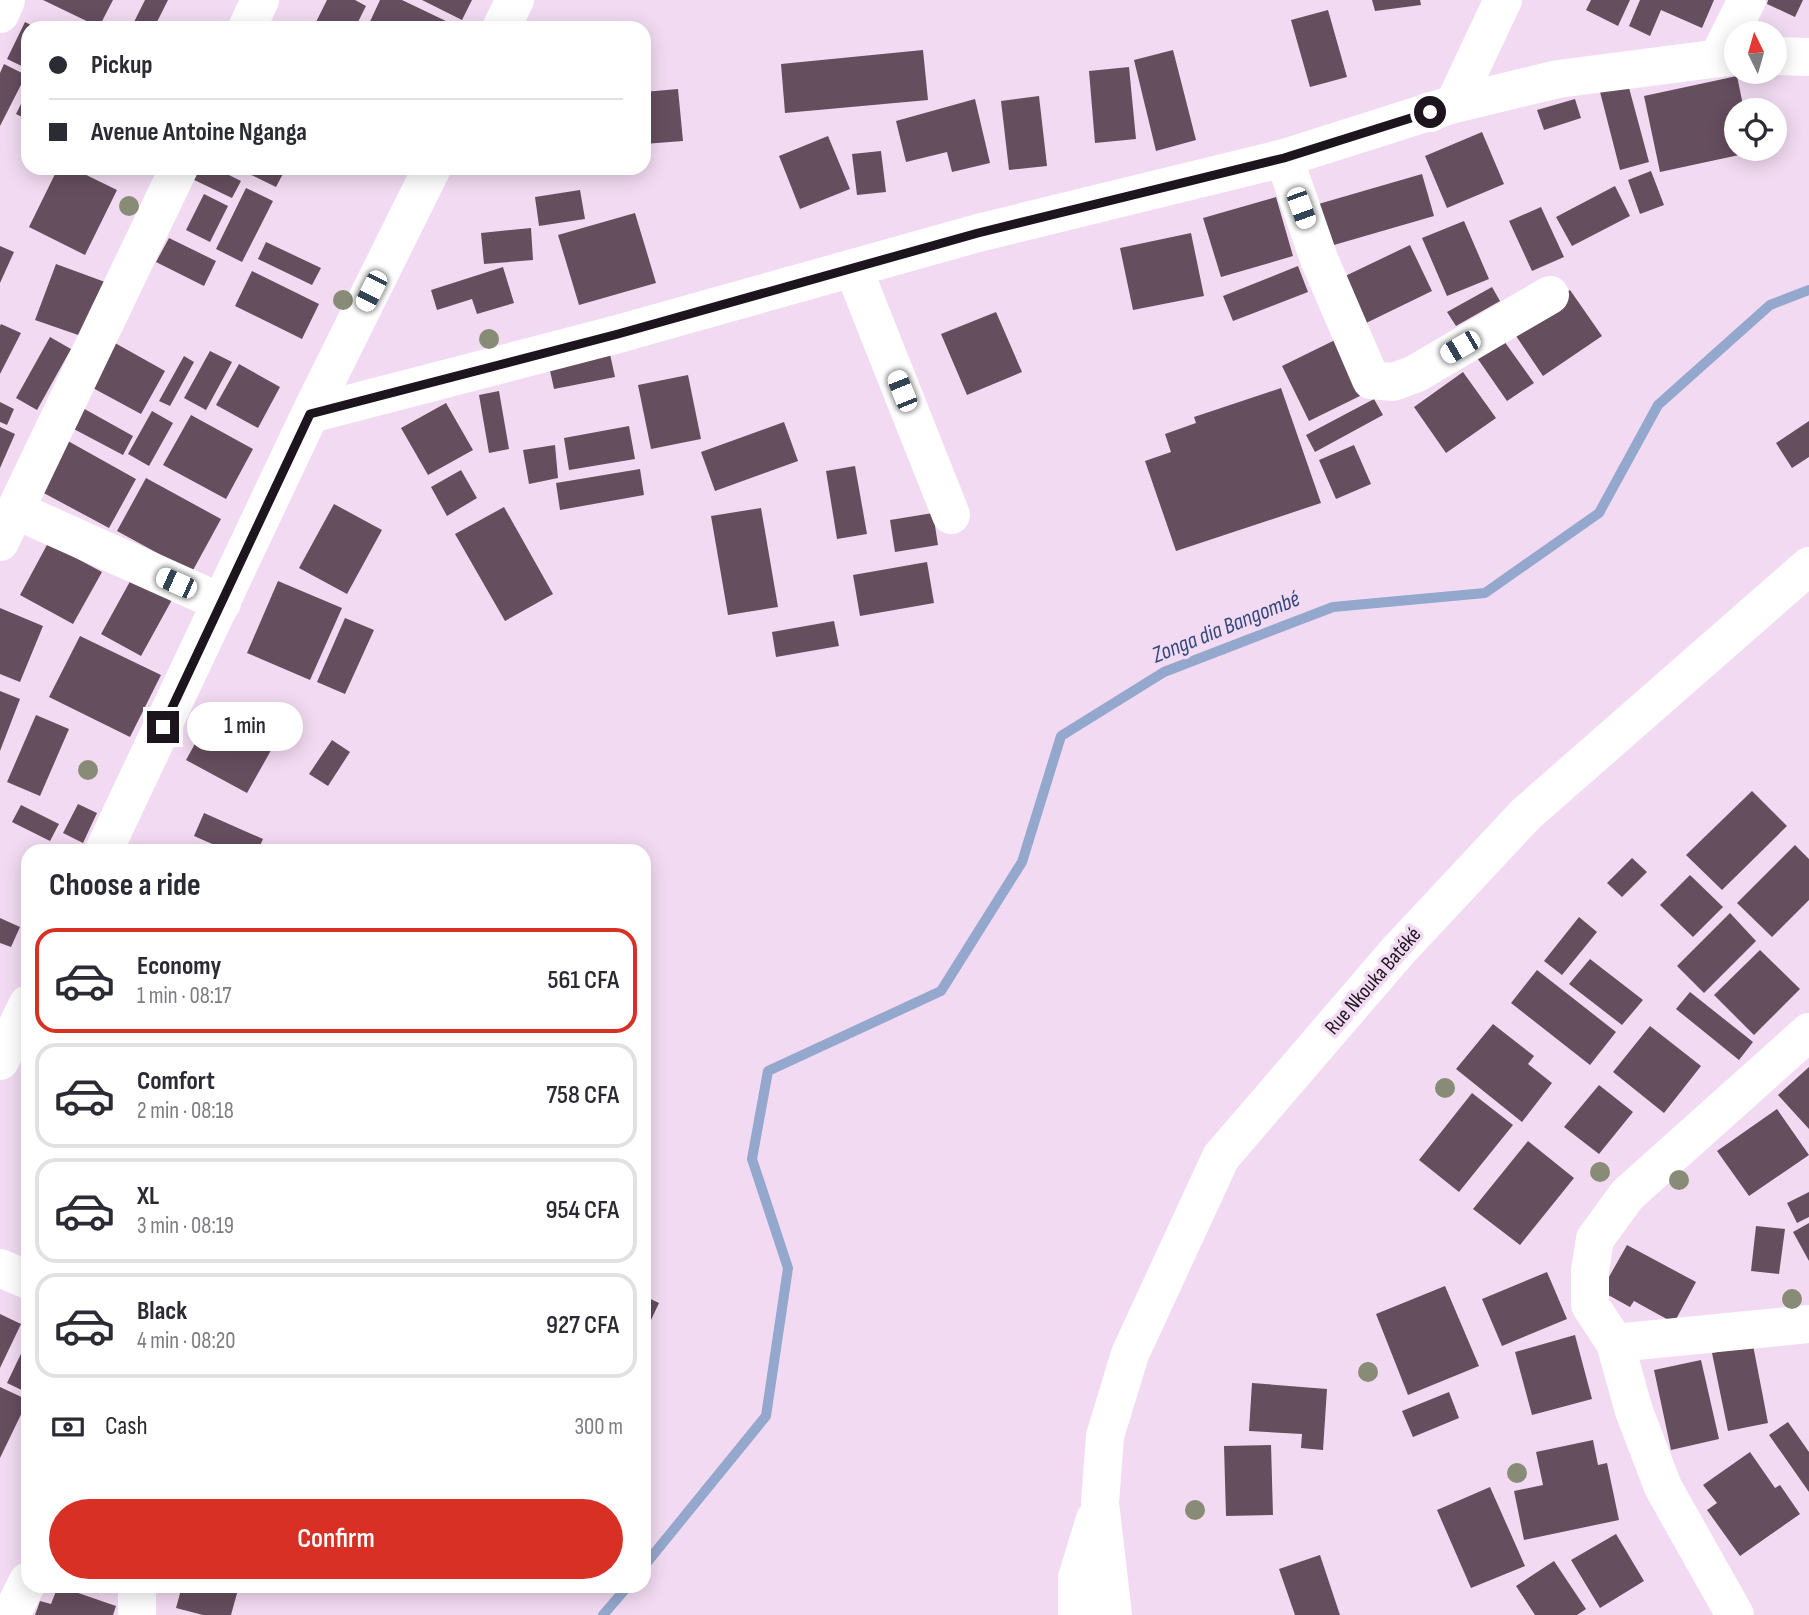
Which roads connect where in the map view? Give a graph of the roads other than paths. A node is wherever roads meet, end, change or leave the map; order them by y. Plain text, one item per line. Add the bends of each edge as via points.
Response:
1 (6, 0) edge
2 (260, 0) edge
3 (515, 0) edge
4 (1503, 0) edge
5 (1747, 0) edge
6 (0, 14) edge
7 (250, 21) edge
8 (504, 21) edge
9 (1740, 21) edge
10 (1787, 56) edge
11 (1724, 57) edge
12 (1809, 57) edge
13 (1454, 104) junction
14 (1284, 158) junction
15 (176, 175) edge
16 (429, 175) edge
17 (853, 268) junction
18 (1550, 295) dead end
19 (310, 414) junction
20 (951, 515) dead end
21 (8, 526) edge
22 (1809, 566) edge
23 (222, 603) junction
24 (112, 843) edge
25 (21, 1018) edge
26 (1809, 1032) edge
27 (0, 1061) edge
28 (0, 1268) edge
29 (21, 1277) edge
30 (1809, 1324) edge
31 (1615, 1343) junction
32 (1100, 1503) junction
33 (22, 1593) edge
34 (137, 1593) edge
35 (11, 1615) edge
36 (137, 1615) edge
37 (1077, 1615) edge
38 (1113, 1615) edge
39 (1735, 1615) edge

1 - 6 street
2 - 7 street
3 - 8 street
4 - 13 street
5 - 9 street
10 - 12 street
11 - 13 street via 1558,79
13 - 14 street
14 - 17 street
14 - 18 street via 1319,259 1371,380 1393,382 1415,374
15 - 21 street
16 - 19 street
17 - 19 street
17 - 20 street
19 - 23 street
21 - 23 street
22 - 32 street, Rue Nkouka Batéké via 1526,814 1397,952 1221,1157 1130,1354 1105,1436
23 - 24 street
25 - 27 street
26 - 31 street via 1627,1195 1595,1240 1590,1305
28 - 29 street
30 - 31 street
31 - 39 street via 1663,1487
32 - 37 street, Rue Nkouka Batéké via 1077,1578
32 - 38 street, Rue Nkouka Batéké
33 - 35 street
34 - 36 street

